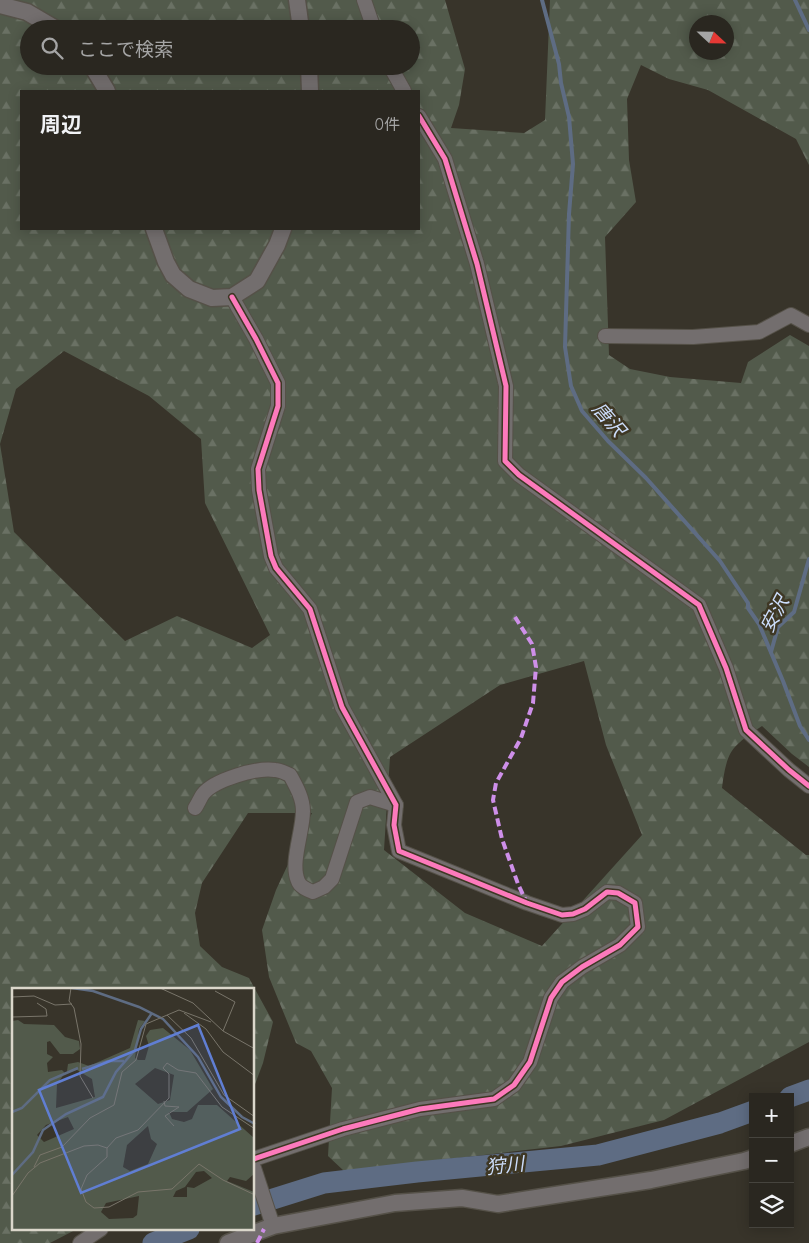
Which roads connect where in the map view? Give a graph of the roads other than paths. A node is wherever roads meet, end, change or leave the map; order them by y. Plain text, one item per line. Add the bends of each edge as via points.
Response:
1 (297, 0) edge
2 (364, 0) edge
3 (0, 5) edge
4 (41, 20) edge
5 (300, 20) edge
6 (371, 20) edge
7 (97, 75) edge
8 (309, 75) edge
9 (395, 75) edge
10 (106, 90) edge
11 (310, 90) edge
12 (403, 90) edge
13 (420, 118) edge
14 (154, 230) edge
15 (283, 230) edge
16 (232, 297) junction
17 (809, 324) edge
18 (606, 336) dead end
19 (809, 786) edge
20 (396, 805) junction
21 (195, 808) dead end
22 (809, 1137) edge
23 (794, 1143) edge
24 (255, 1159) edge
25 (749, 1159) edge
26 (255, 1171) edge
27 (273, 1226) junction
28 (100, 1230) edge
29 (80, 1243) edge
30 (228, 1243) edge

1 - 5 street
2 - 6 street
3 - 4 street via 27,12
7 - 10 street
8 - 11 street
9 - 12 street
13 - 19 street via 445,160 477,264 506,386 505,462 699,605 726,668 746,730
14 - 16 street via 172,276 197,293 212,298
15 - 16 street via 257,282
16 - 20 street via 278,383 278,406 258,469 271,556 276,568 310,609 342,707
17 - 18 street via 791,315 759,332 694,337
20 - 21 street via 370,797 358,802 332,879 313,892 298,881 296,865 303,809 290,774 256,770 236,776 214,785 203,794
20 - 24 street via 394,825 399,850 562,915 585,909 607,892 618,893 635,903 638,926 620,944 562,982 551,998 530,1062 514,1086 494,1099 411,1112 343,1129
22 - 23 street
25 - 27 street via 651,1180 498,1204 462,1198 395,1203
26 - 27 street
27 - 30 street
28 - 29 street

